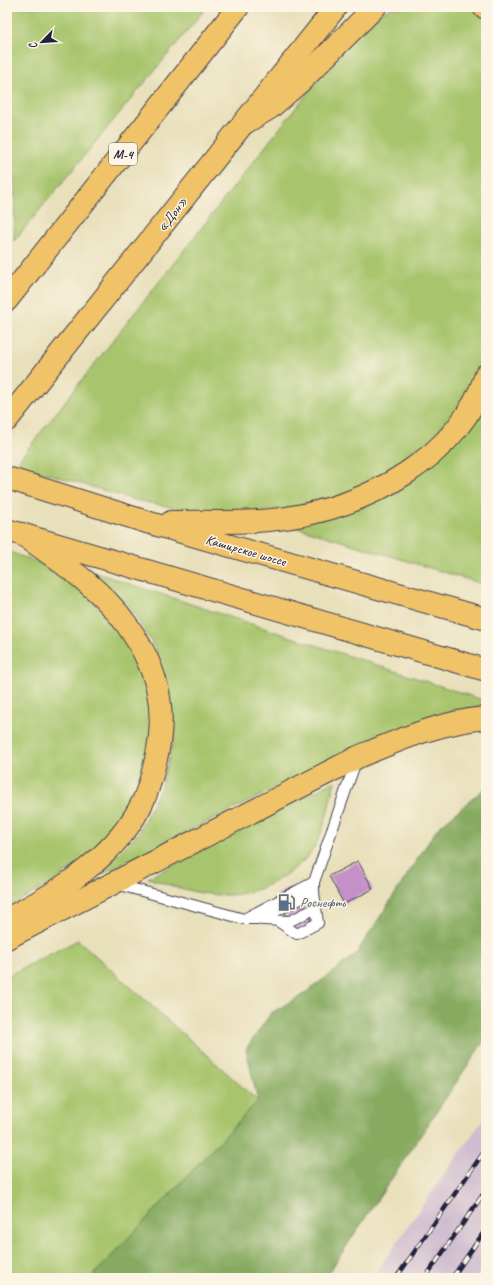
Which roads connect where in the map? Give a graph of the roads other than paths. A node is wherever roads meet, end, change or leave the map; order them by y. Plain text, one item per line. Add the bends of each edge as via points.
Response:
1 (238, 7) edge
2 (336, 7) edge
3 (375, 7) edge
4 (242, 125) junction
5 (7, 300) edge
6 (486, 375) edge
7 (7, 420) edge
8 (7, 478) edge
9 (150, 523) junction
10 (15, 532) edge
11 (486, 619) edge
12 (486, 670) edge
13 (486, 718) edge
14 (358, 757) junction
15 (114, 883) junction
16 (314, 887) junction
17 (316, 908) junction
18 (7, 919) edge
19 (244, 919) junction
20 (260, 919) junction
21 (276, 920) junction
22 (7, 938) edge

1 - 5 main road, М-4
2 - 4 main road, «Дон»
3 - 4 main road via 302,80 270,108
4 - 7 main road, «Дон»
6 - 9 main road via 472,406 436,449 413,469 356,500 320,512 285,518
8 - 9 main road, Каширское шоссе
9 - 11 main road, Каширское шоссе
10 - 12 main road
10 - 18 main road via 80,576 127,624 142,647 158,683 162,715 160,743 153,774 144,799 118,839 73,880
13 - 14 main road via 443,725
14 - 15 main road
14 - 16 lane
15 - 19 lane
15 - 22 main road
16 - 17 lane
16 - 19 lane
16 - 20 lane
17 - 21 lane via 290,921
17 - 21 lane via 318,923 297,934
19 - 20 lane
20 - 21 lane

